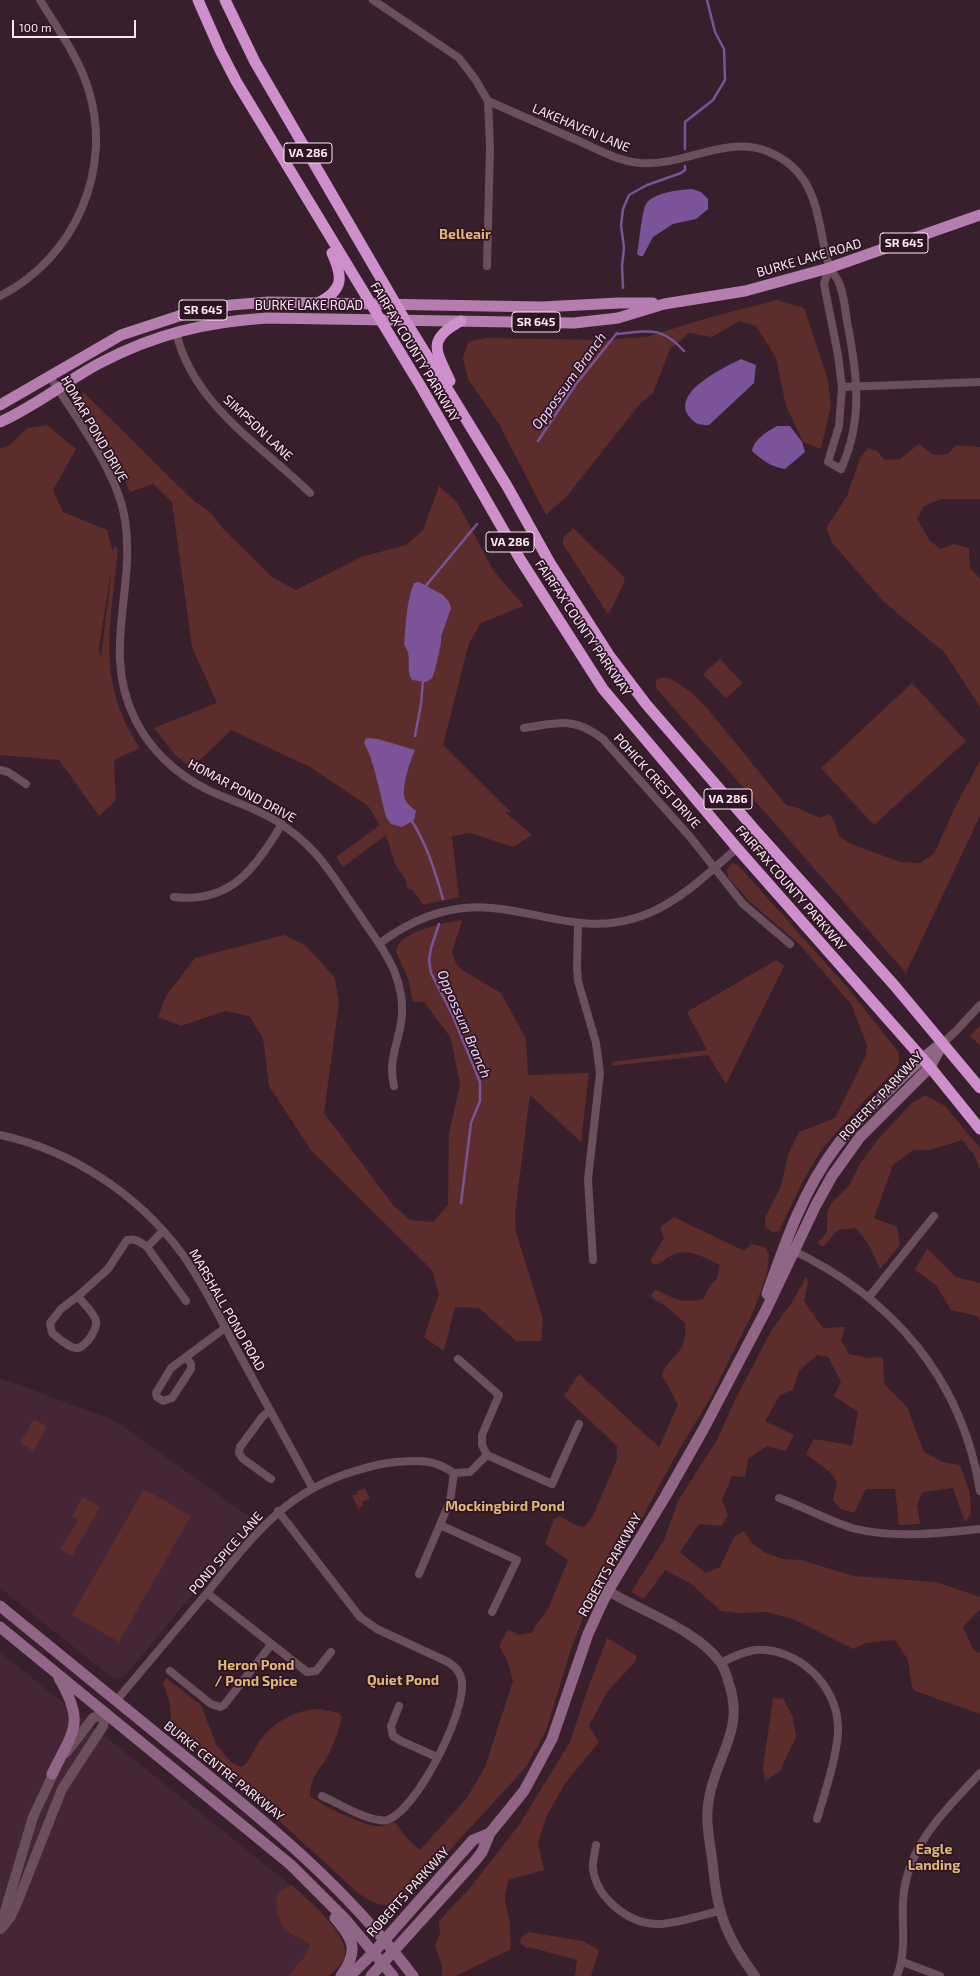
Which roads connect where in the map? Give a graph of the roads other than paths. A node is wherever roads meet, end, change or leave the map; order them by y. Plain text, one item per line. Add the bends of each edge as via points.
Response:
1 (40, 0) edge
2 (198, 0) edge
3 (225, 0) edge
4 (373, 0) edge
5 (488, 101) junction
6 (313, 210) junction
7 (980, 215) edge
8 (487, 266) dead end
9 (829, 268) junction
10 (0, 296) edge
11 (318, 303) junction
12 (370, 304) junction
13 (396, 304) junction
14 (664, 304) junction
15 (380, 320) junction
16 (405, 320) junction
17 (461, 321) junction
18 (176, 332) junction
19 (50, 376) junction
20 (980, 382) edge
21 (857, 386) junction
22 (842, 387) junction
23 (58, 390) junction
24 (0, 405) edge
25 (465, 416) junction
26 (0, 422) edge
27 (310, 493) dead end
28 (524, 728) dead end
29 (0, 770) edge
30 (26, 784) dead end
31 (282, 824) junction
32 (737, 848) junction
33 (715, 868) junction
34 (174, 897) dead end
35 (578, 924) junction
36 (379, 944) junction
37 (790, 944) dead end
38 (980, 1005) edge
39 (943, 1043) junction
40 (922, 1058) junction
41 (930, 1067) junction
42 (394, 1086) dead end
43 (980, 1088) edge
44 (980, 1129) edge
45 (0, 1135) edge
46 (934, 1216) dead end
47 (162, 1232) junction
48 (784, 1246) junction
49 (147, 1247) junction
50 (794, 1251) junction
51 (593, 1260) dead end
52 (78, 1296) junction
53 (870, 1297) junction
54 (186, 1301) dead end
55 (225, 1328) junction
56 (741, 1355) junction
57 (187, 1358) junction
58 (458, 1359) dead end
59 (270, 1411) junction
60 (579, 1424) dead end
61 (487, 1455) junction
62 (454, 1473) junction
63 (271, 1479) dead end
64 (312, 1487) junction
65 (980, 1491) edge
66 (779, 1498) dead end
67 (278, 1511) junction
68 (440, 1525) junction
69 (980, 1529) edge
70 (419, 1574) dead end
71 (608, 1591) junction
72 (207, 1593) junction
73 (0, 1606) edge
74 (492, 1612) dead end
75 (0, 1627) edge
76 (271, 1645) junction
77 (331, 1652) dead end
78 (721, 1663) junction
79 (170, 1671) dead end
80 (56, 1672) junction
81 (116, 1701) junction
82 (399, 1706) dead end
83 (106, 1713) junction
84 (437, 1757) junction
85 (980, 1773) edge
86 (52, 1774) junction
87 (322, 1796) dead end
88 (817, 1819) dead end
89 (490, 1833) junction
90 (596, 1845) dead end
91 (291, 1865) junction
92 (720, 1911) junction
93 (0, 1929) edge
94 (385, 1939) junction
95 (393, 1951) junction
96 (374, 1952) junction
97 (903, 1962) junction
98 (383, 1963) junction
99 (340, 1976) edge
100 (350, 1976) edge
101 (371, 1976) edge
102 (393, 1976) edge
103 (413, 1976) edge
104 (755, 1976) edge
105 (897, 1976) edge
106 (940, 1976) edge

1 - 10 street via 74,56 88,88 96,125 93,176 84,204 63,243 35,274
2 - 6 highway, FAIRFAX COUNTY PARKWAY / VA 286 via 236,81
3 - 13 highway, FAIRFAX COUNTY PARKWAY / VA 286 via 255,62
4 - 5 street via 459,58 475,78
5 - 8 street via 490,147
5 - 9 street, LAKEHAVEN LANE via 628,162 655,163 738,147 758,148 779,157 796,170 812,194
6 - 11 highway via 340,272 336,290
6 - 12 highway, FAIRFAX COUNTY PARKWAY / VA 286
7 - 9 main road, BURKE LAKE ROAD / SR 645
9 - 14 main road, BURKE LAKE ROAD / SR 645 via 745,290
9 - 21 street via 839,283 854,355
9 - 22 street via 824,284
11 - 12 main road, BURKE LAKE ROAD / SR 645
11 - 19 main road, BURKE LAKE ROAD / SR 645 via 269,302 191,312 121,335
12 - 13 main road, BURKE LAKE ROAD / SR 645
12 - 15 highway, FAIRFAX COUNTY PARKWAY / VA 286
13 - 14 main road, BURKE LAKE ROAD / SR 645 via 541,307 620,303
13 - 16 highway, FAIRFAX COUNTY PARKWAY / VA 286
14 - 17 main road, BURKE LAKE ROAD / SR 645 via 618,318 574,322
15 - 16 main road, BURKE LAKE ROAD / SR 645
15 - 18 main road, BURKE LAKE ROAD / SR 645 via 267,318 229,321
15 - 32 highway, FAIRFAX COUNTY PARKWAY / VA 286 via 520,558 603,689
16 - 17 main road, BURKE LAKE ROAD / SR 645
16 - 25 highway, FAIRFAX COUNTY PARKWAY / VA 286
17 - 25 highway via 446,329 440,336 437,350
18 - 23 main road, BURKE LAKE ROAD / SR 645 via 124,351
18 - 27 street, SIMPSON LANE via 186,362 206,395 227,420
19 - 23 street, HOMAR POND DRIVE
19 - 24 main road, BURKE LAKE ROAD / SR 645
20 - 21 street
21 - 22 street
21 - 22 street via 858,402 854,429 849,453 841,469 828,462 839,426
23 - 26 main road, BURKE LAKE ROAD / SR 645
23 - 31 street, HOMAR POND DRIVE via 105,466 123,509 127,555 119,660 124,693 136,722 156,751 184,776 208,790
25 - 39 highway, FAIRFAX COUNTY PARKWAY / VA 286 via 550,563 594,634 627,680
28 - 33 street, POHICK CREST DRIVE via 560,723 573,723 589,728 619,755
29 - 30 street via 8,772
31 - 34 street via 250,871 236,882 203,898
31 - 36 street, HOMAR POND DRIVE via 306,842 323,861
32 - 33 street
32 - 40 highway, FAIRFAX COUNTY PARKWAY / VA 286
33 - 35 street via 681,894 646,914 592,925
33 - 37 street, POHICK CREST DRIVE via 743,904
35 - 36 street via 492,908 461,908 417,920
35 - 51 street via 578,981 596,1044 600,1073 588,1178
36 - 42 street, HOMAR POND DRIVE via 394,971 402,998 402,1021 391,1065
38 - 39 street
39 - 40 main road, ROBERTS PARKWAY
39 - 41 main road, ROBERTS PARKWAY
39 - 43 highway, FAIRFAX COUNTY PARKWAY / VA 286
40 - 41 highway, FAIRFAX COUNTY PARKWAY / VA 286
40 - 48 main road, ROBERTS PARKWAY via 854,1125 835,1148 813,1183
41 - 44 highway, FAIRFAX COUNTY PARKWAY / VA 286
41 - 50 main road, ROBERTS PARKWAY via 879,1117 846,1155 816,1205
45 - 47 street, MARSHALL POND ROAD via 50,1151 91,1172 131,1200
46 - 53 street
47 - 49 street
47 - 55 street, MARSHALL POND ROAD via 183,1255
48 - 50 street
48 - 56 main road, ROBERTS PARKWAY via 764,1303
49 - 52 street via 139,1241 127,1240 108,1269
49 - 54 street
50 - 53 street via 828,1269
50 - 56 main road, ROBERTS PARKWAY
52 - 52 street via 95,1317 96,1327 83,1346 72,1348 52,1333 50,1323 61,1308
53 - 65 street via 908,1334 939,1376 967,1435
55 - 57 street
55 - 59 street, MARSHALL POND ROAD
56 - 71 main road, ROBERTS PARKWAY via 703,1430
57 - 57 street via 171,1368 158,1388 157,1397 163,1401 172,1398 191,1369
58 - 61 street via 499,1395 482,1435 482,1445
59 - 63 street via 263,1416 240,1447 239,1453
59 - 64 street, MARSHALL POND ROAD
60 - 61 street via 552,1484
61 - 62 street via 470,1472
62 - 64 street, POND SPICE LANE via 442,1464 434,1462 391,1462 343,1474
62 - 68 street via 450,1500
64 - 67 street, POND SPICE LANE
66 - 69 street via 840,1524 865,1530 917,1535
67 - 72 street, POND SPICE LANE via 243,1547
67 - 84 street via 360,1617 377,1628 448,1662 460,1674 461,1696 450,1733
68 - 70 street
68 - 74 street via 516,1560
71 - 78 street via 692,1636
71 - 89 main road, ROBERTS PARKWAY via 588,1634 552,1739 524,1791
72 - 76 street
72 - 81 street, POND SPICE LANE
73 - 81 main road, BURKE CENTRE PARKWAY
75 - 80 main road
76 - 77 street via 302,1670 310,1673 317,1670
76 - 79 street via 220,1707 211,1704
78 - 88 street via 749,1651 780,1653 808,1668 823,1683 831,1696 837,1716 838,1738
78 - 92 street via 731,1688 734,1720 729,1741 712,1783 707,1812 708,1836
80 - 83 main road
80 - 86 main road via 71,1698 75,1718 73,1733
81 - 83 main road
81 - 94 main road, BURKE CENTRE PARKWAY via 286,1838 348,1898
82 - 84 street via 391,1726 393,1736
83 - 86 street via 93,1718
83 - 91 main road
83 - 93 street via 103,1726 62,1789 17,1903 11,1916
84 - 87 street via 425,1782 397,1814 387,1820 374,1819
85 - 97 street via 933,1824 914,1857 904,1892
86 - 93 street via 33,1817
89 - 94 main road, ROBERTS PARKWAY via 473,1840
89 - 95 main road, ROBERTS PARKWAY via 475,1861
90 - 92 street via 592,1868 599,1886 610,1903 630,1916 659,1924
91 - 96 main road via 342,1915
91 - 99 main road via 352,1942 353,1955
92 - 104 street via 738,1952
94 - 95 main road, BURKE CENTRE PARKWAY
94 - 96 main road, ROBERTS PARKWAY
95 - 98 main road, ROBERTS PARKWAY
95 - 103 main road, BURKE CENTRE PARKWAY
96 - 98 main road
96 - 100 main road, ROBERTS PARKWAY
97 - 105 street
97 - 106 street
98 - 101 main road, ROBERTS PARKWAY
98 - 102 main road

